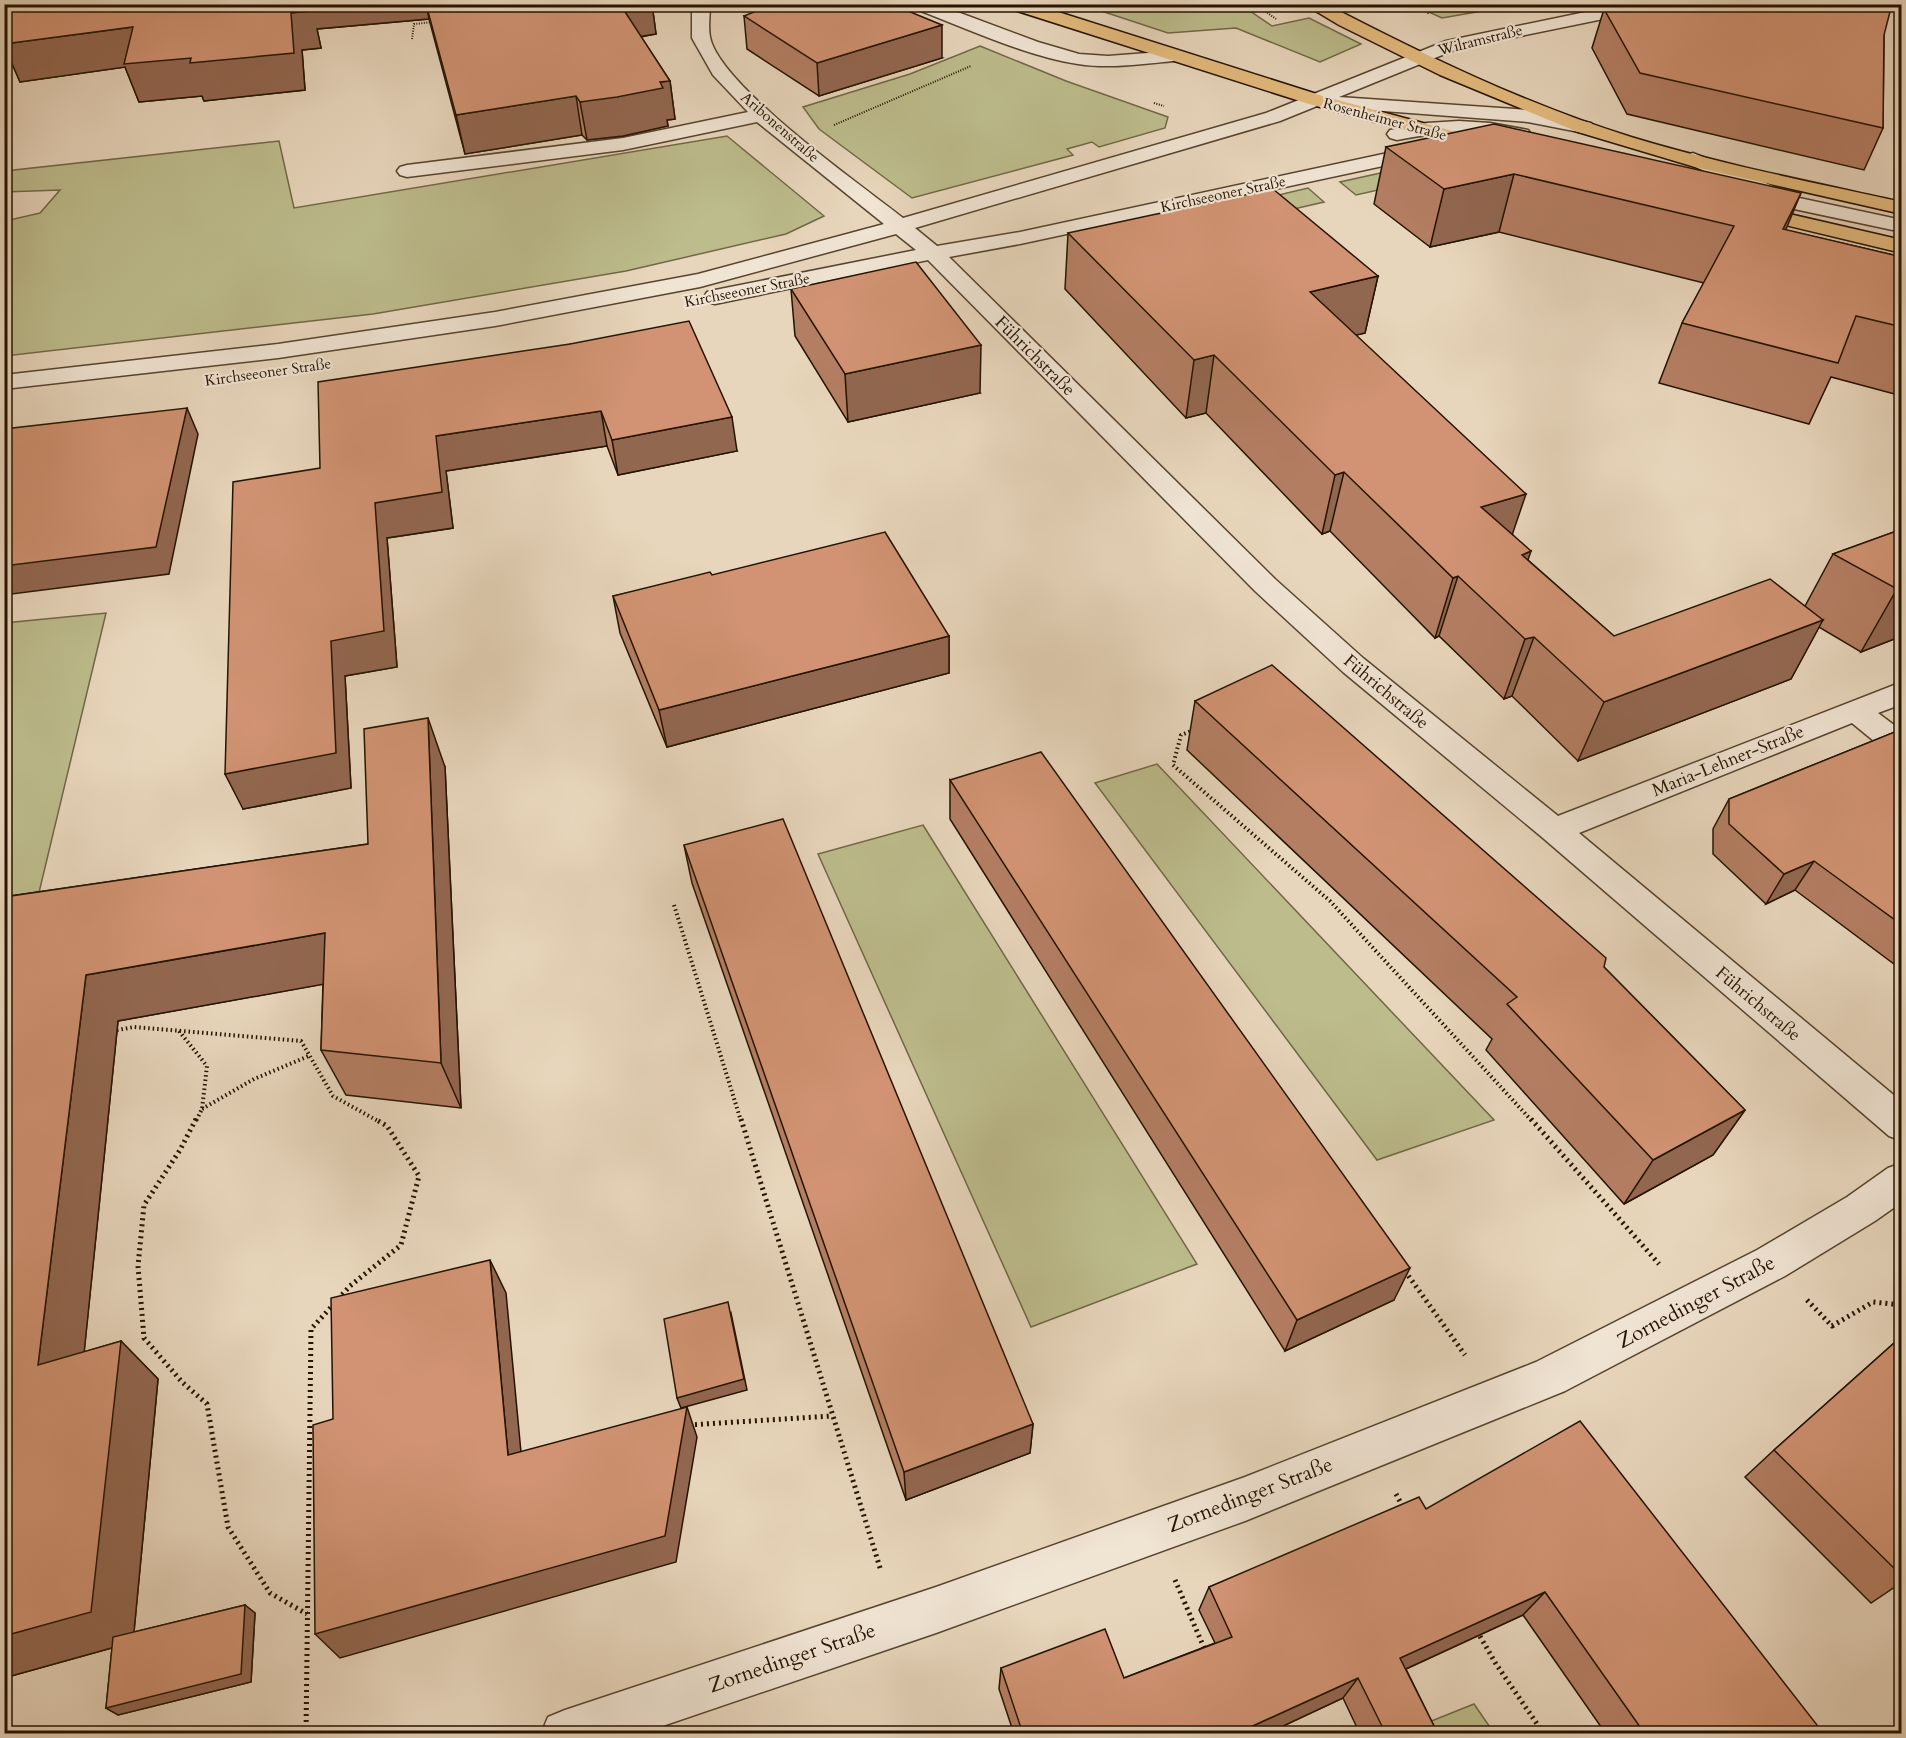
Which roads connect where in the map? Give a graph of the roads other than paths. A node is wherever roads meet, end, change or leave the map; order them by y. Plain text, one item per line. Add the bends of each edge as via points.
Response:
1 (700, 4) edge
2 (919, 4) edge
3 (1014, 4) edge
4 (1312, 4) edge
5 (1652, 4) edge
6 (1174, 56) junction
7 (1416, 58) junction
8 (1316, 100) junction
9 (761, 115) junction
10 (1584, 127) junction
11 (1420, 129) junction
12 (1375, 139) dead end
13 (1539, 139) edge
14 (1484, 145) junction
15 (1506, 151) edge
16 (1693, 159) junction
17 (407, 171) dead end
18 (1705, 185) edge
19 (1790, 201) junction
20 (1095, 202) dead end
21 (1730, 206) edge
22 (1902, 208) edge
23 (900, 226) junction
24 (1902, 226) edge
25 (1902, 247) edge
26 (933, 253) junction
27 (4, 382) edge
28 (4, 404) edge
29 (1902, 692) edge
30 (1856, 711) junction
31 (1902, 747) edge
32 (1554, 830) junction
33 (1902, 1125) edge
34 (1902, 1180) edge
35 (565, 1734) edge

1 - 9 street, Aribonenstraße via 700,38 719,71
2 - 6 street via 1078,59
3 - 6 main road, Rosenheimer Straße
4 - 7 main road
5 - 7 street, Wilramstraße via 1489,36
6 - 8 main road, Rosenheimer Straße
7 - 8 street, Wilramstraße
7 - 10 main road
8 - 10 street via 1528,116
8 - 11 main road, Rosenheimer Straße
8 - 23 street, Kirchseeoner Straße via 1273,117
9 - 17 street via 622,144
9 - 23 street, Aribonenstraße
10 - 16 main road
11 - 12 street
11 - 13 street via 1485,128
11 - 14 main road, Rosenheimer Straße
14 - 15 main road, Rosenheimer Straße
14 - 26 street, Kirchseeoner Straße via 1443,147 1020,238
16 - 19 street
16 - 22 main road
18 - 19 street
19 - 24 street
20 - 26 street
21 - 25 main road
23 - 26 street, Führichstraße
23 - 27 street, Kirchseeoner Straße via 700,280 495,319 278,351
26 - 28 street, Kirchseeoner Straße via 568,325 388,355
26 - 32 street, Führichstraße via 1264,585 1369,678
29 - 30 street, Maria-Lehner-Straße
30 - 31 street
30 - 32 street, Maria-Lehner-Straße
32 - 33 street, Führichstraße
34 - 35 street, Zornedinger Straße via 1771,1263 1550,1377 1245,1498 897,1623

